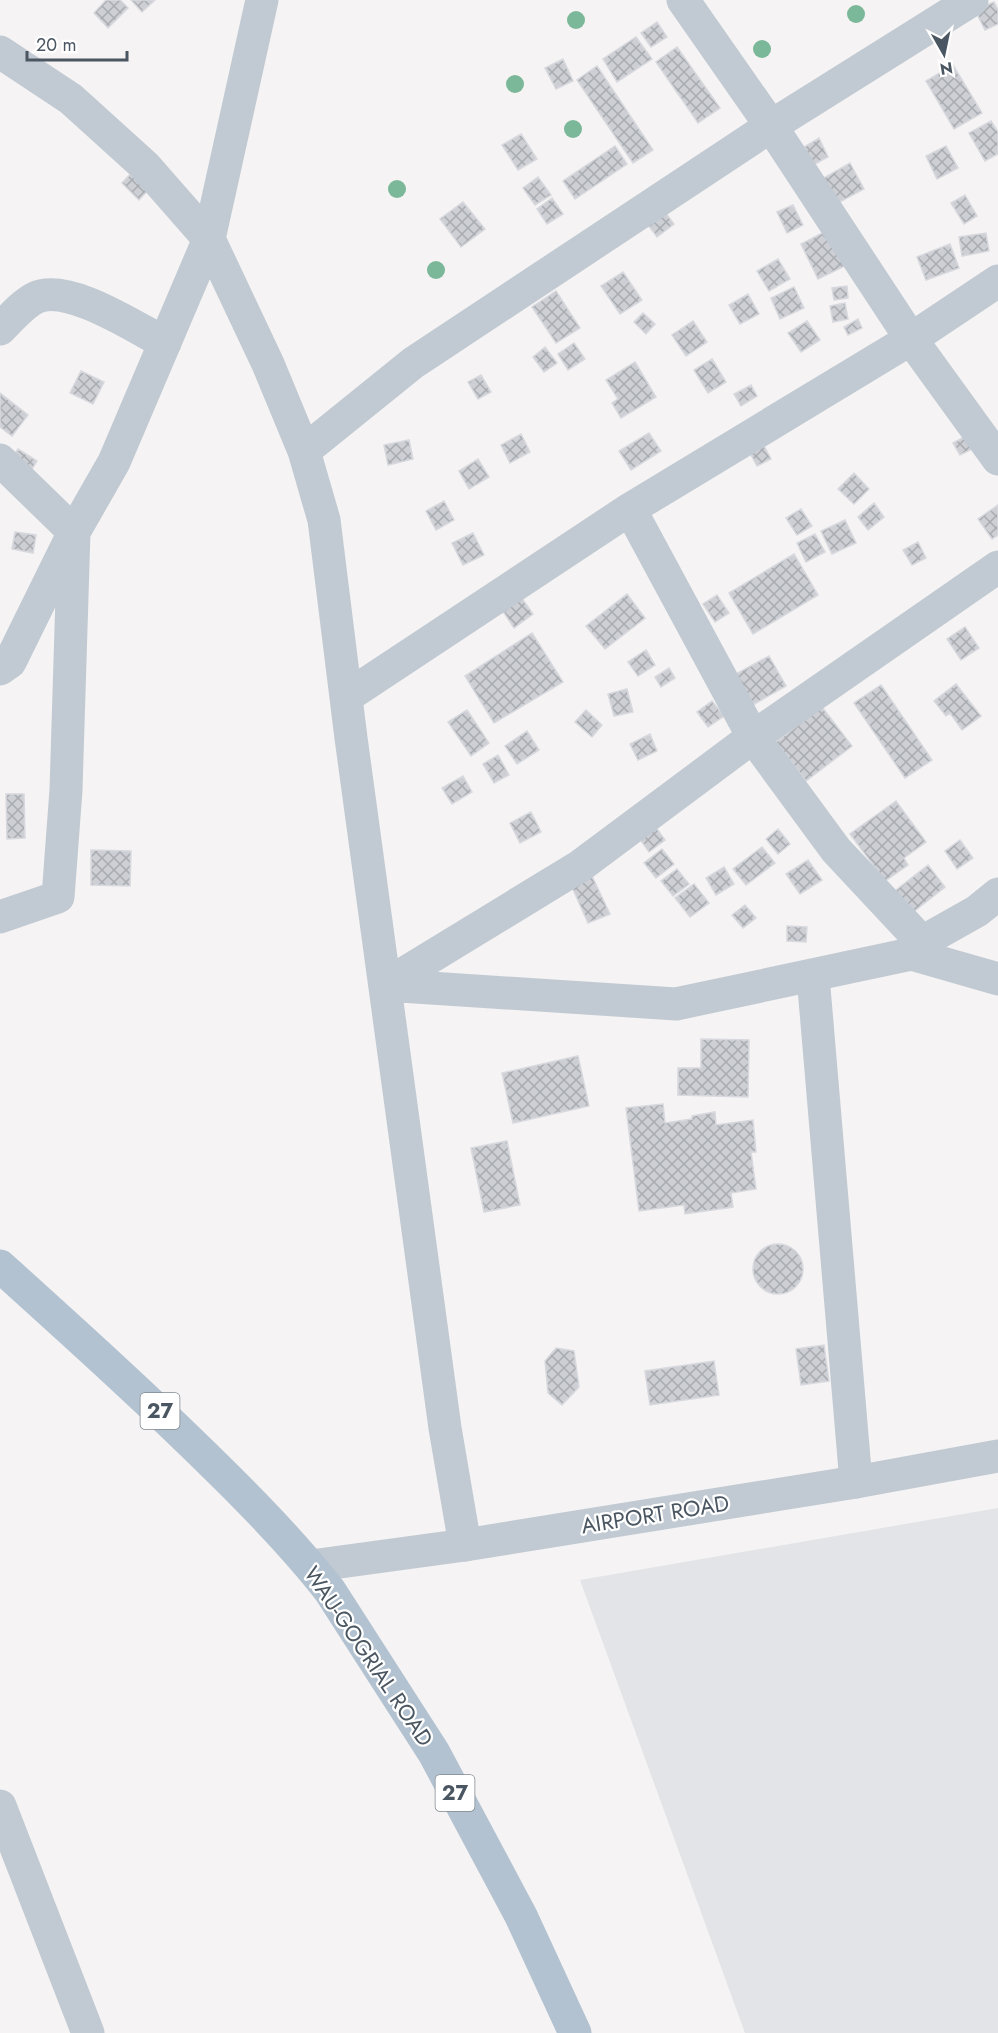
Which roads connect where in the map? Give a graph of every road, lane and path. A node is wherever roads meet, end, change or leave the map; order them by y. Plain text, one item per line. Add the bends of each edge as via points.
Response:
1 (262, 0) edge
2 (683, 0) edge
3 (972, 0) edge
4 (0, 52) edge
5 (771, 126) junction
6 (209, 239) junction
7 (998, 281) edge
8 (0, 329) edge
9 (911, 339) junction
10 (165, 343) junction
11 (304, 451) junction
12 (998, 459) edge
13 (0, 460) edge
14 (630, 509) junction
15 (74, 532) junction
16 (998, 567) edge
17 (0, 669) edge
18 (346, 697) junction
19 (753, 737) junction
20 (998, 894) edge
21 (0, 917) edge
22 (916, 948) junction
23 (813, 976) junction
24 (998, 979) edge
25 (385, 985) junction
26 (0, 1266) edge
27 (998, 1456) edge
28 (856, 1482) junction
29 (465, 1545) junction
30 (311, 1566) junction
31 (0, 1806) edge
32 (78, 2025) edge
33 (575, 2033) edge

1 - 6 street
2 - 5 street
3 - 5 street
4 - 6 street via 70,99 145,166
5 - 9 street
5 - 11 street via 413,363
6 - 10 street
6 - 11 street
7 - 9 street
8 - 10 street via 37,297 54,294 79,299
9 - 12 street
9 - 14 street
10 - 15 street via 114,462
11 - 18 street via 324,520
13 - 15 street
14 - 18 street
14 - 19 street
15 - 17 street via 10,662
15 - 21 street via 66,790 58,897
16 - 19 street
18 - 25 street
19 - 22 street via 836,850
19 - 25 street via 580,866
20 - 22 street
22 - 23 street
22 - 24 street
23 - 25 street via 676,1004
23 - 28 street
25 - 29 street via 445,1428
26 - 30 main road, WAU-GOGRIAL ROAD / 27 via 160,1411
27 - 28 street, AIRPORT ROAD
28 - 29 street, AIRPORT ROAD
29 - 30 street, AIRPORT ROAD
30 - 33 main road, WAU-GOGRIAL ROAD / 27 via 434,1753 521,1916
31 - 32 street

